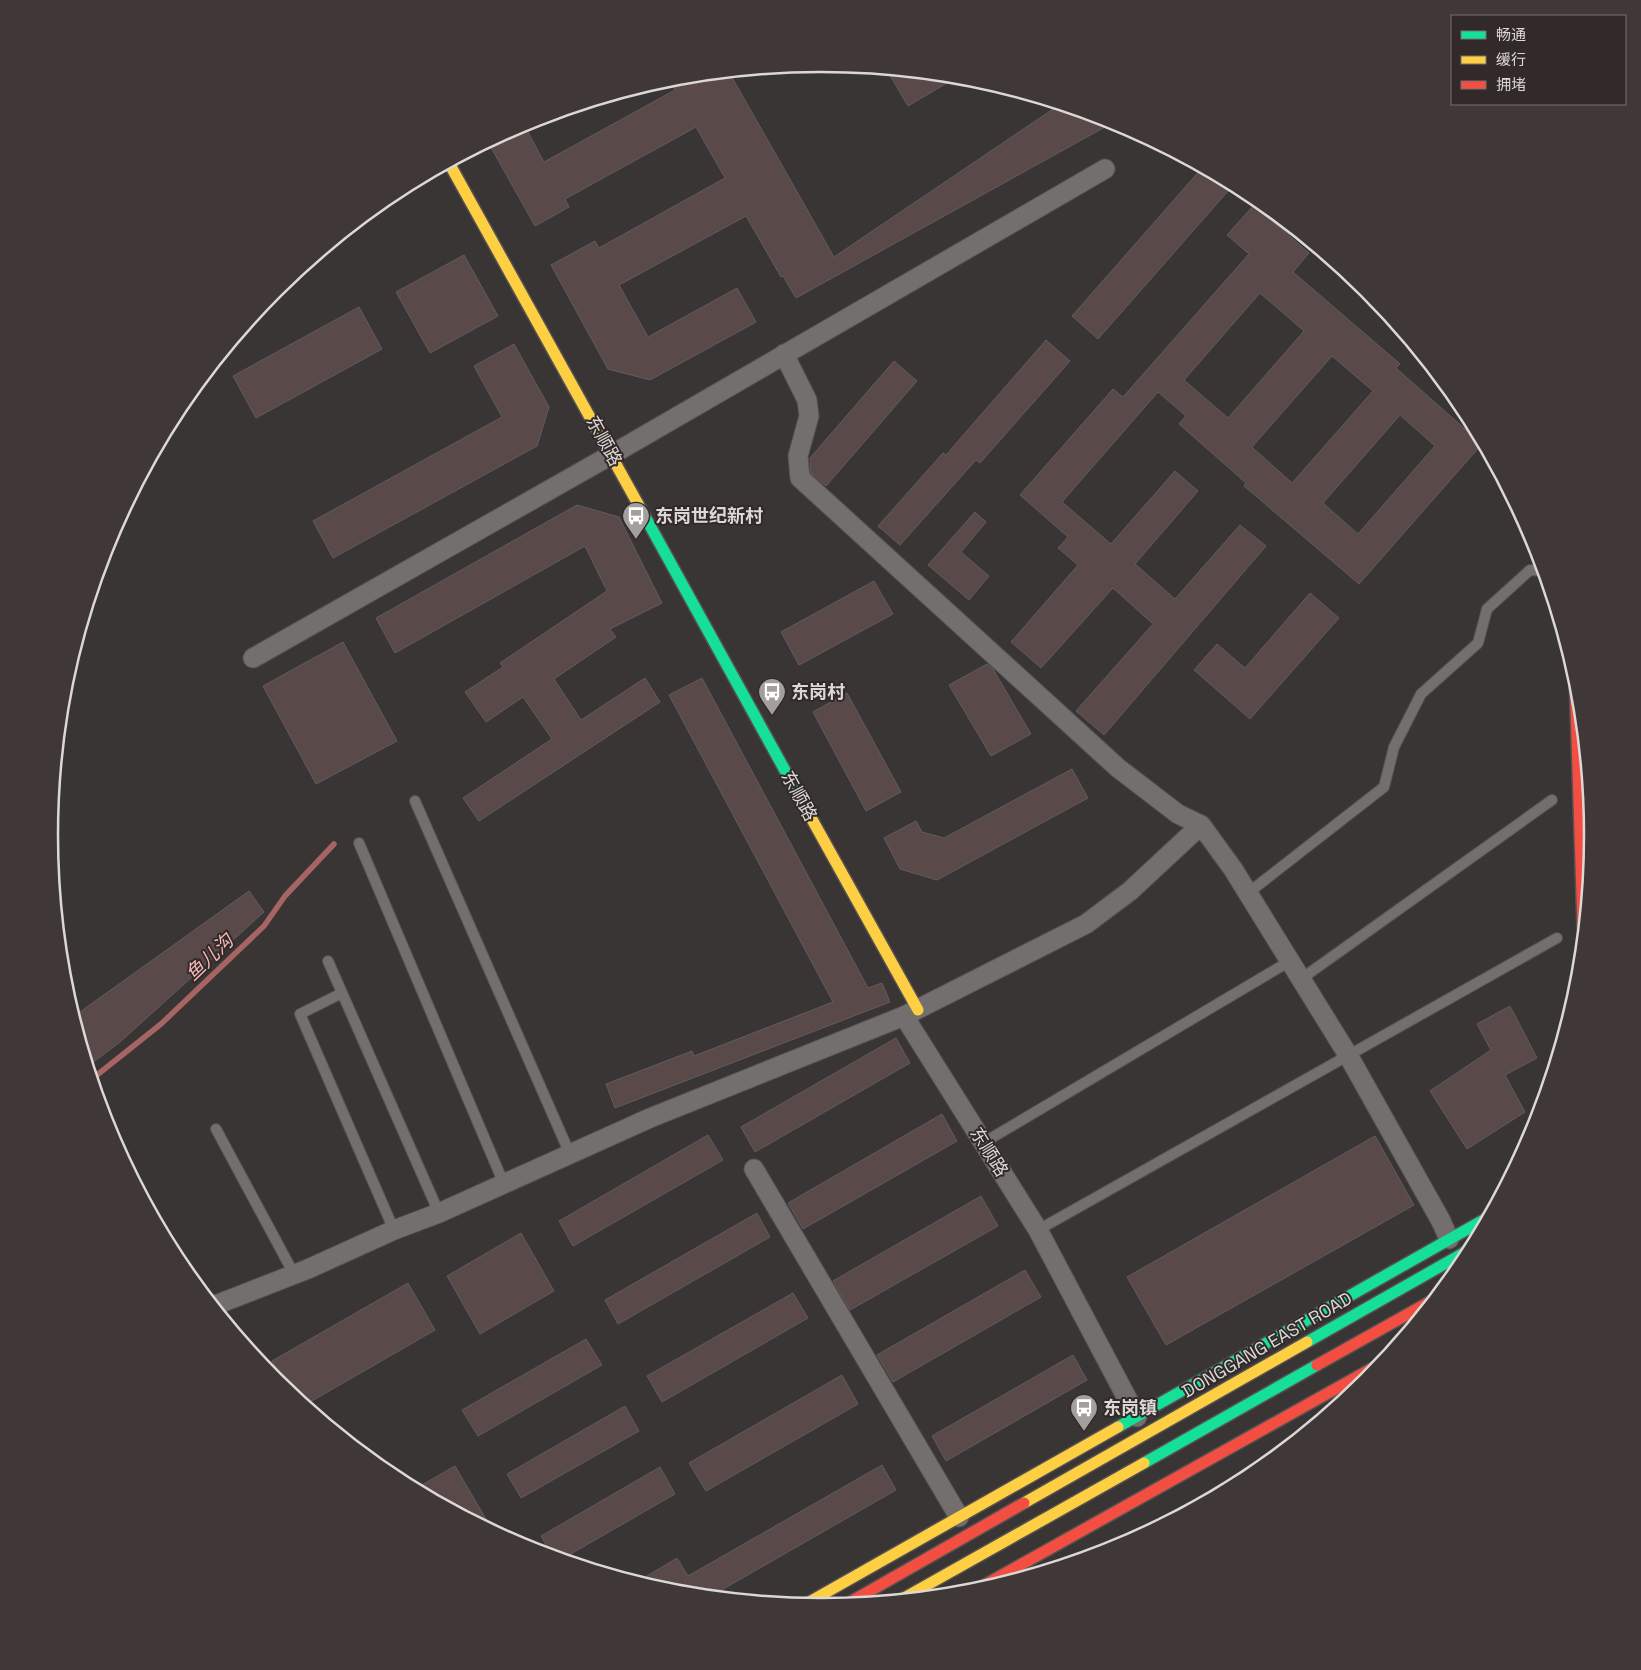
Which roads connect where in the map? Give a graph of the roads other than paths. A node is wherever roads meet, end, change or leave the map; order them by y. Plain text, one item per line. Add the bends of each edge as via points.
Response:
1 (451, 167) edge
2 (1105, 168) dead end
3 (784, 354) junction
4 (611, 455) junction
5 (1536, 570) edge
6 (253, 658) dead end
7 (1577, 734) edge
8 (1552, 800) dead end
9 (415, 802) dead end
10 (1202, 825) junction
11 (359, 843) dead end
12 (1582, 888) edge
13 (1248, 893) junction
14 (1557, 938) dead end
15 (328, 961) dead end
16 (1290, 962) junction
17 (1301, 979) junction
18 (342, 993) junction
19 (911, 1013) junction
20 (1348, 1055) junction
21 (216, 1129) dead end
22 (983, 1143) junction
23 (570, 1154) junction
24 (754, 1169) dead end
25 (504, 1184) junction
26 (439, 1213) junction
27 (1477, 1224) edge
28 (394, 1230) junction
29 (1038, 1230) junction
30 (1449, 1239) junction
31 (1455, 1258) edge
32 (294, 1274) junction
33 (219, 1304) edge
34 (1419, 1307) edge
35 (1360, 1375) edge
36 (1137, 1416) junction
37 (1114, 1430) junction
38 (1146, 1493) junction
39 (959, 1517) junction
40 (1000, 1576) edge
41 (916, 1591) edge
42 (860, 1596) edge
43 (817, 1598) edge

1 - 4 street, 东顺路
2 - 3 street
3 - 4 street
3 - 10 street via 808,400 809,416 798,456 800,478 1118,768 1178,814
4 - 6 street
4 - 19 street, 东顺路
5 - 13 lane via 1530,570 1487,609 1478,644 1422,694 1394,747 1384,786
7 - 12 street
8 - 17 lane
9 - 23 lane
10 - 13 street
10 - 19 street via 1130,891 1086,924
11 - 25 lane
13 - 16 street
14 - 20 lane
15 - 18 lane
16 - 17 street
16 - 22 lane
17 - 20 street
18 - 26 lane
18 - 28 lane via 300,1014
19 - 22 street, 东顺路
19 - 23 street via 650,1118
20 - 29 lane
20 - 30 street
21 - 32 lane
22 - 29 street, 东顺路
23 - 25 street
24 - 39 street
25 - 26 street
26 - 28 street
27 - 30 street
28 - 32 street
29 - 36 street, 东顺路
30 - 36 street
31 - 42 street, DONGGANG EAST ROAD, bridge
32 - 33 street
34 - 41 street, bridge
35 - 38 street
36 - 37 street
37 - 38 street
37 - 39 street
38 - 40 street
39 - 43 street

